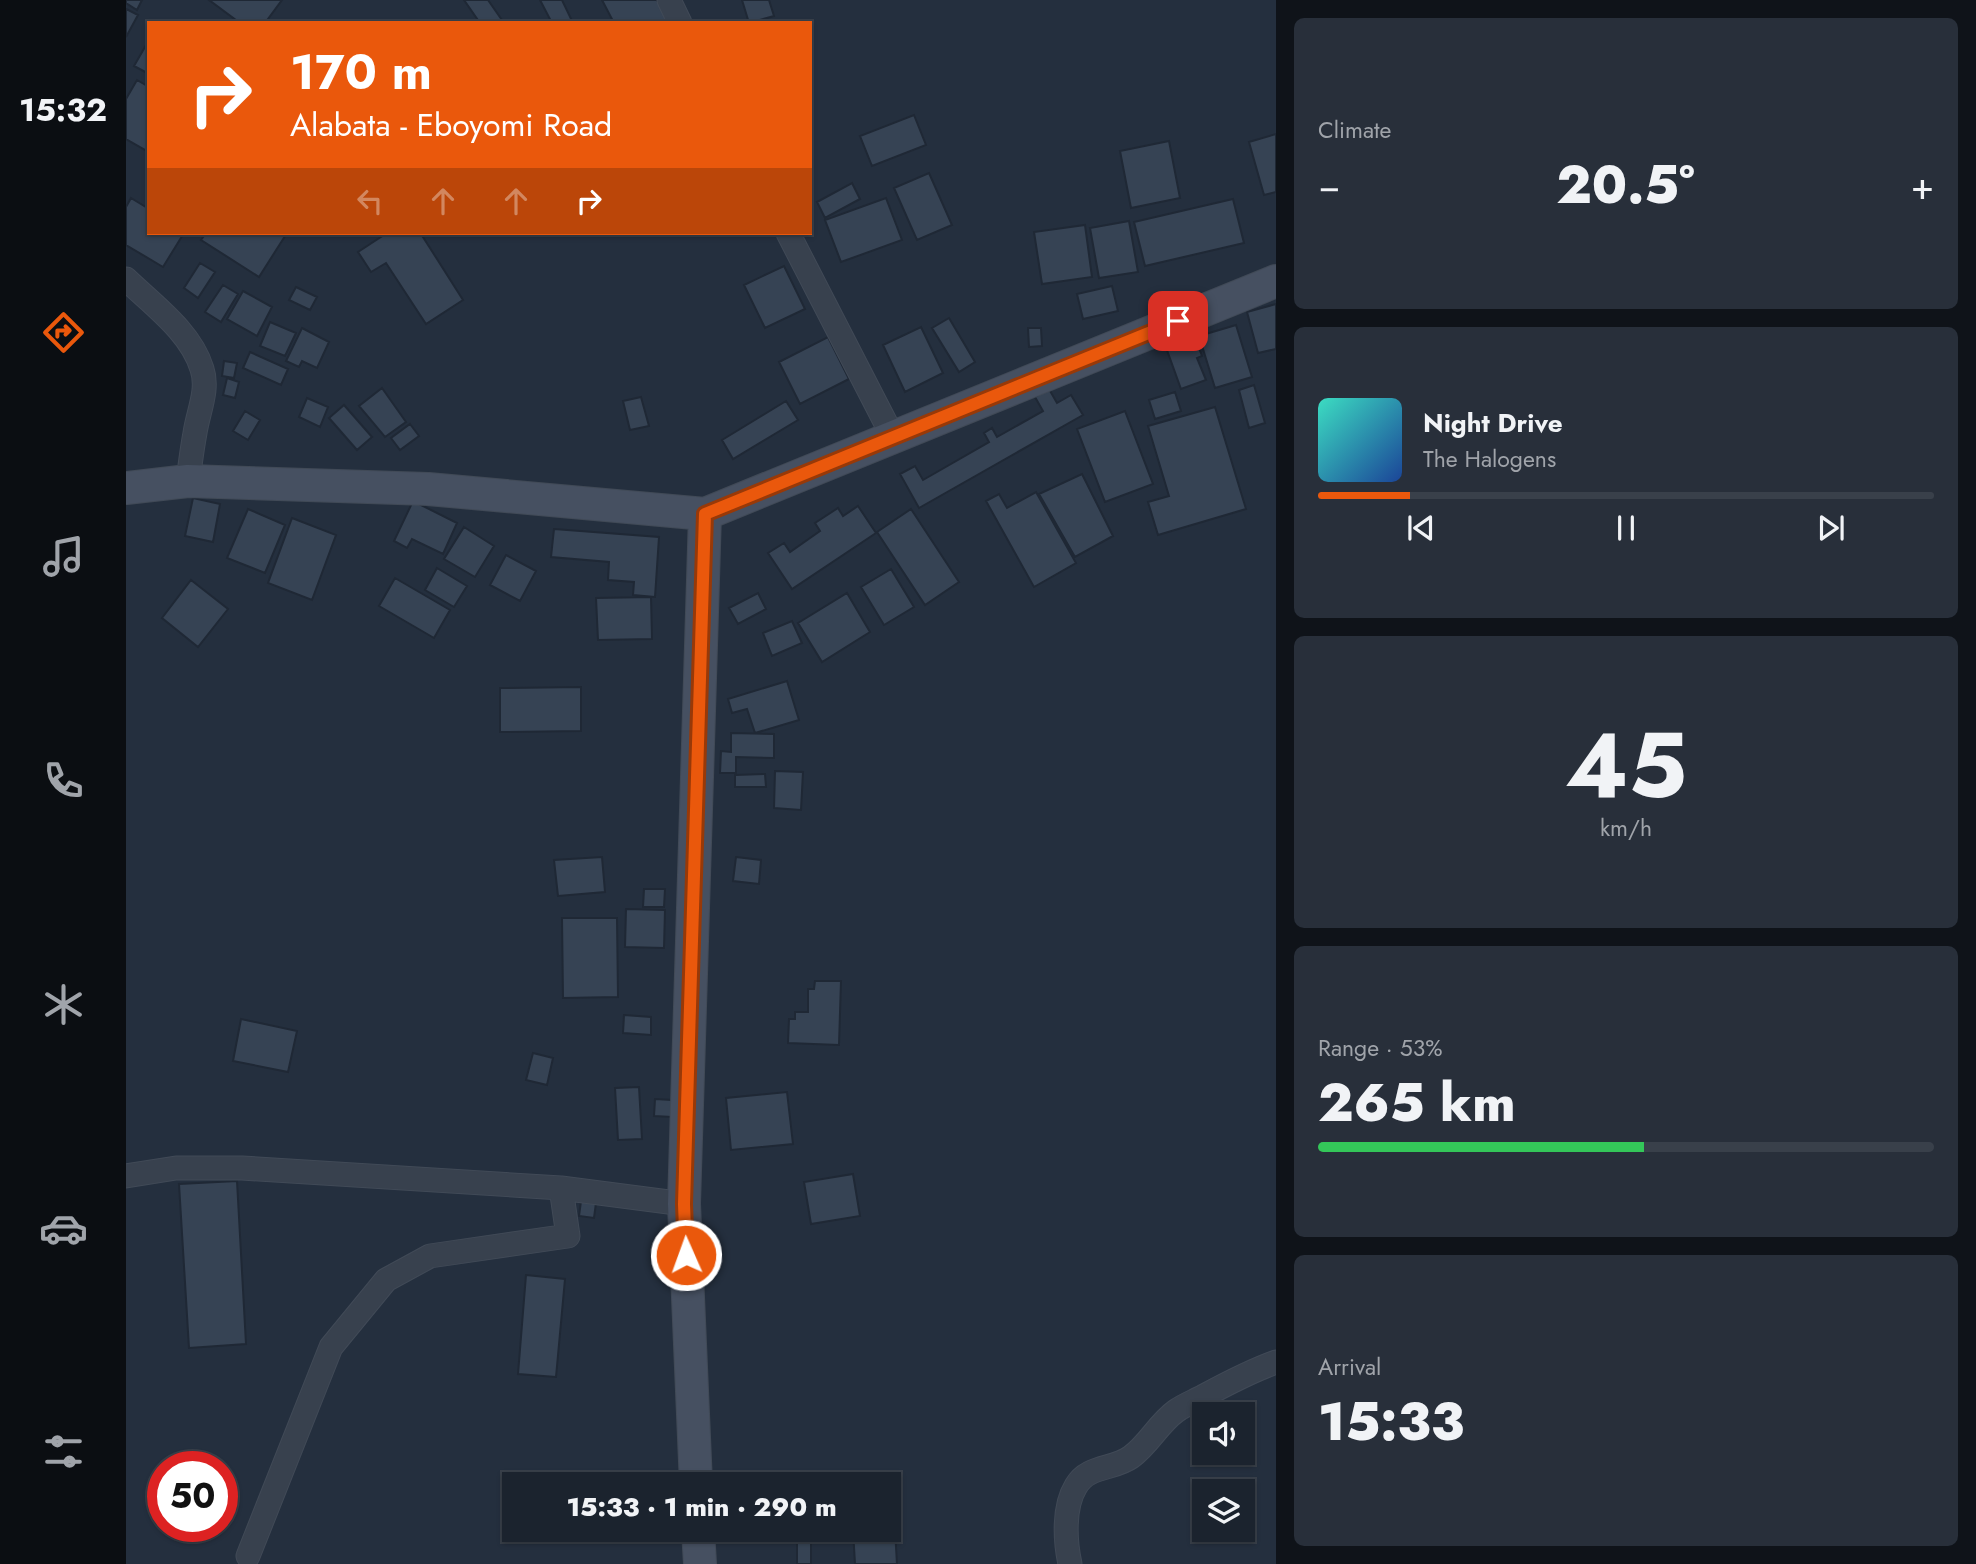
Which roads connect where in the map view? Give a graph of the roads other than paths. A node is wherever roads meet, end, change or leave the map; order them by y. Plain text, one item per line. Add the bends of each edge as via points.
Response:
1 (668, 0) edge
2 (679, 21) edge
3 (789, 235) edge
4 (126, 279) edge
5 (1276, 281) edge
6 (894, 439) junction
7 (188, 481) junction
8 (126, 488) edge
9 (705, 514) junction
10 (126, 1176) edge
11 (561, 1188) junction
12 (684, 1204) junction
13 (1276, 1362) edge
14 (695, 1472) edge
15 (699, 1542) edge
16 (248, 1556) dead end
17 (700, 1564) edge
18 (1070, 1564) edge

1 - 2 street
3 - 6 street
4 - 7 street via 191,343 203,370 203,398
5 - 6 main road
6 - 9 main road
7 - 8 main road
7 - 9 main road via 428,489
9 - 12 main road
10 - 11 street via 176,1168 242,1168
11 - 12 street
11 - 16 street via 568,1236 430,1256 386,1280 331,1347
12 - 14 main road
13 - 18 street via 1175,1411 1130,1458 1083,1477 1070,1501 1066,1546
15 - 17 main road

